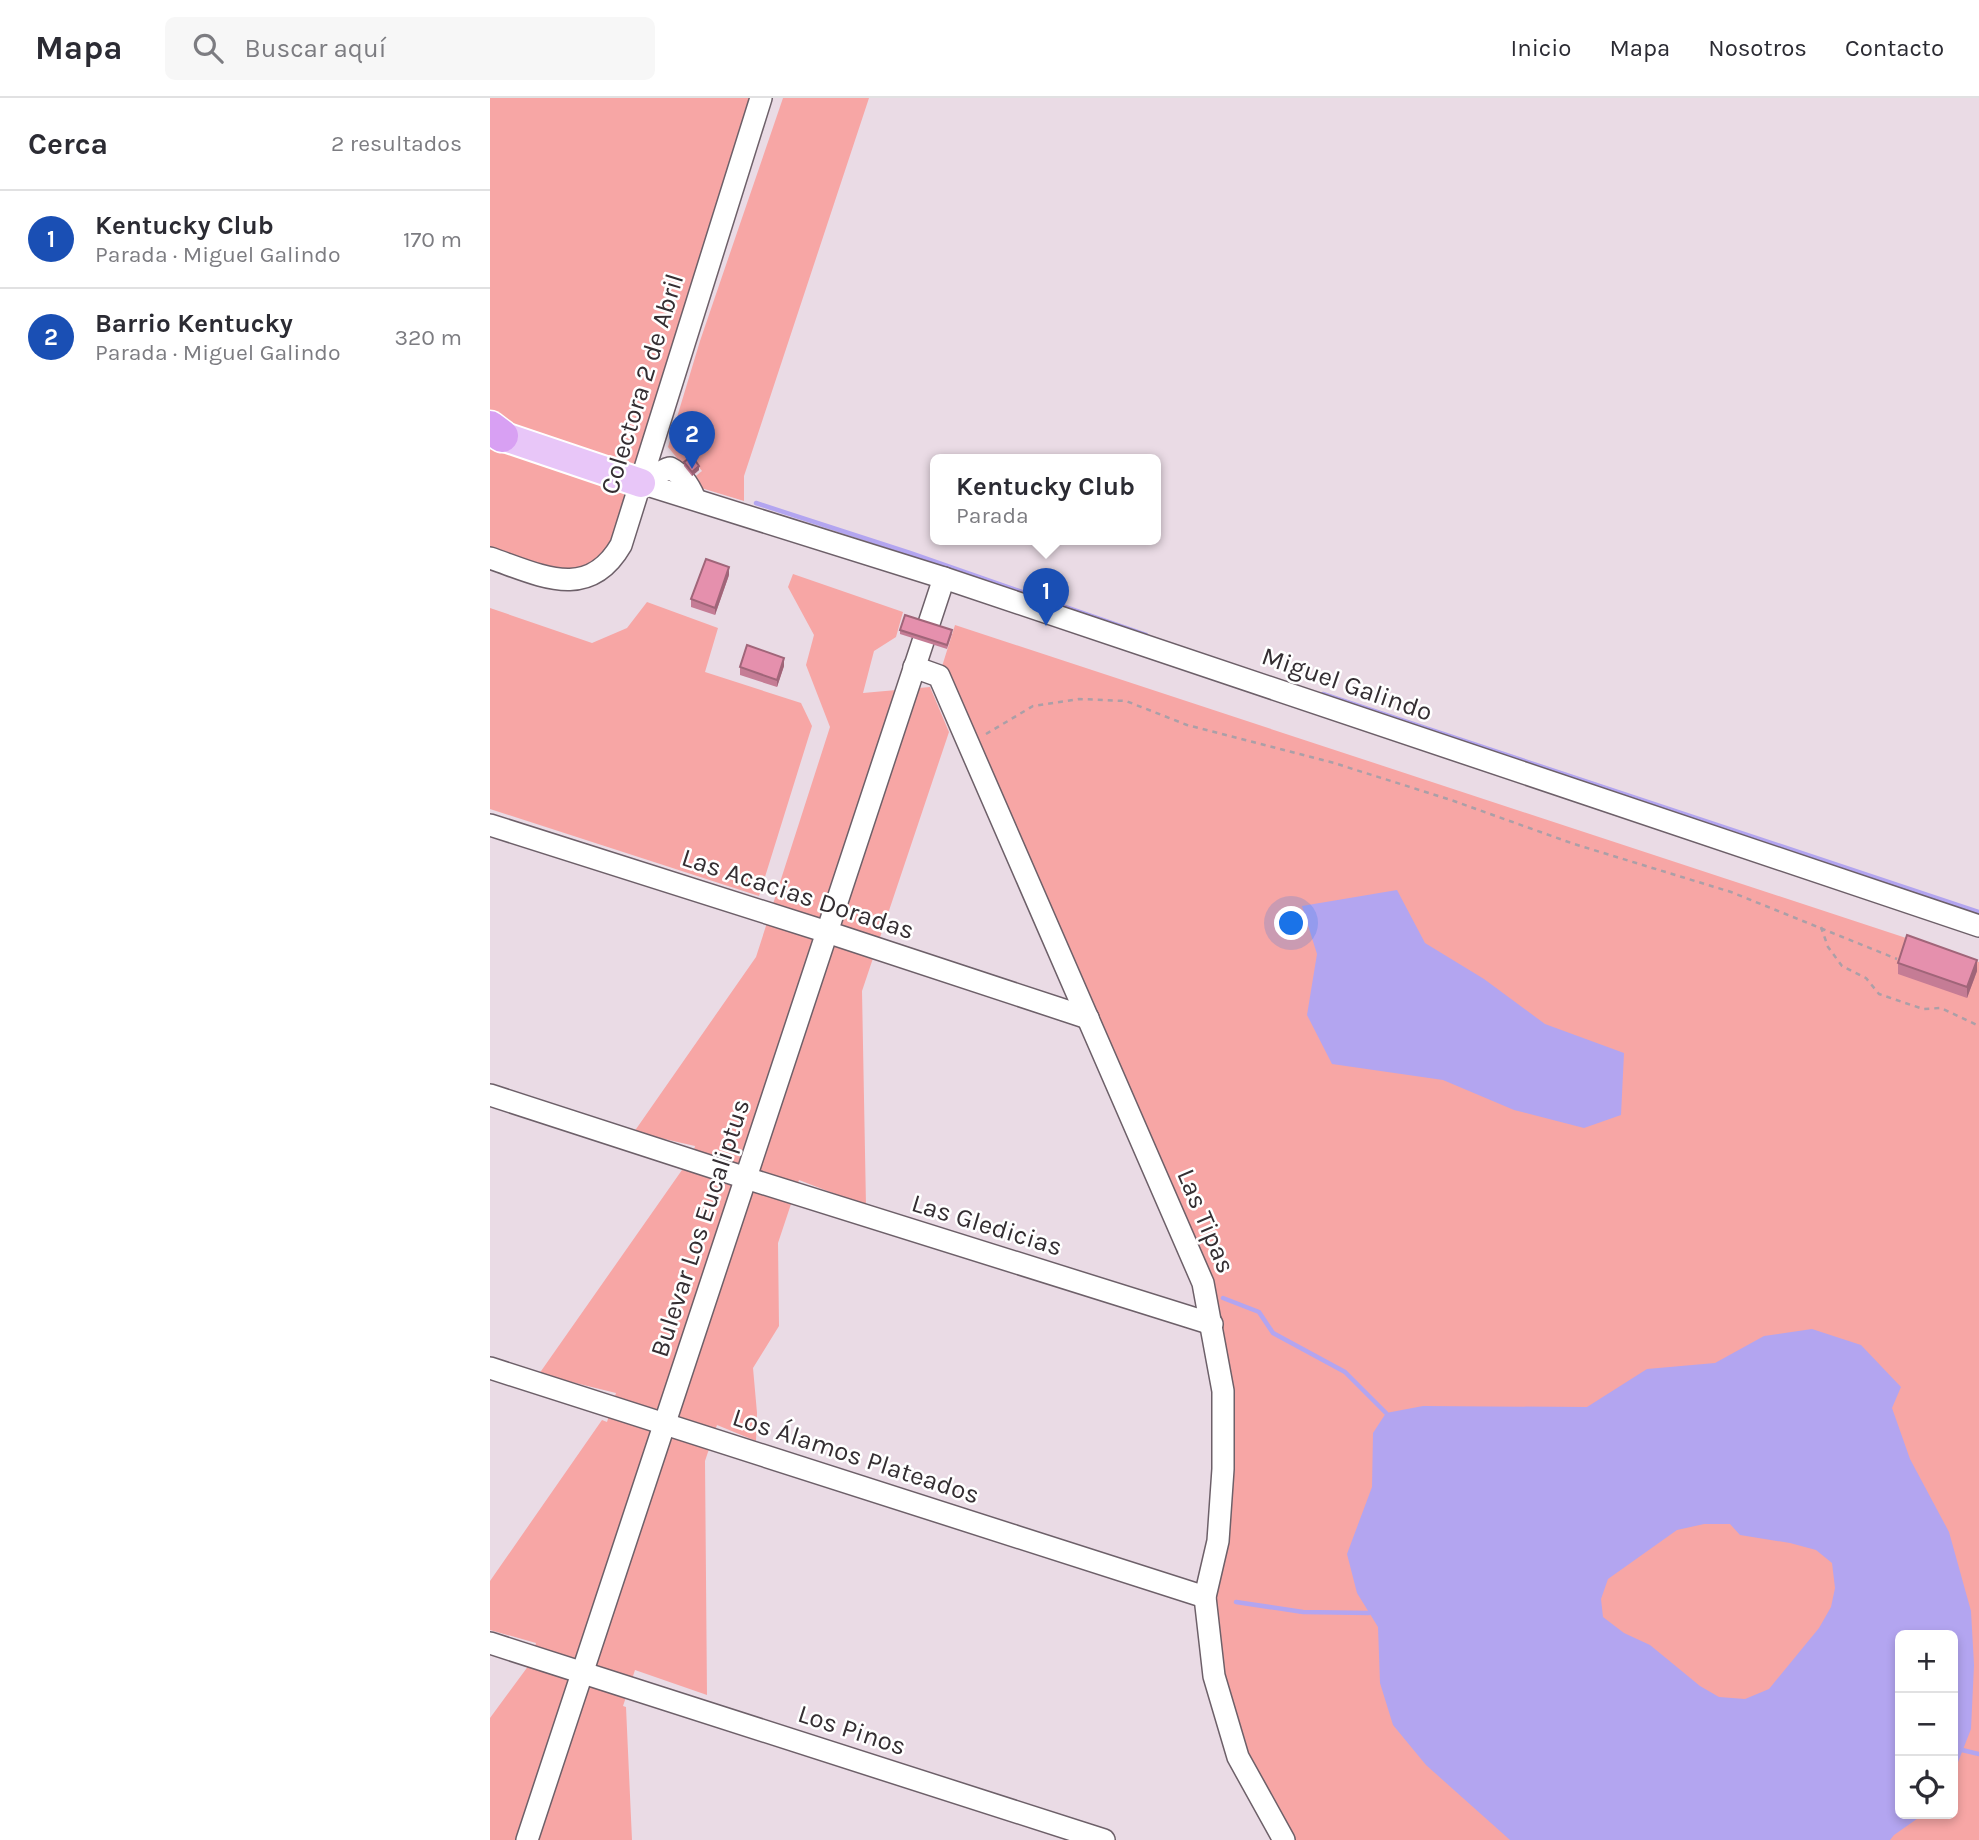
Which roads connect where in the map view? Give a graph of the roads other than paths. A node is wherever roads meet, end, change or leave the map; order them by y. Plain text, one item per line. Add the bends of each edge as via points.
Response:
1 (761, 98) edge
2 (494, 431) edge
3 (641, 483) junction
4 (490, 558) edge
5 (944, 578) junction
6 (914, 667) junction
7 (490, 825) edge
8 (1979, 926) edge
9 (827, 932) junction
10 (1088, 1018) junction
11 (490, 1095) edge
12 (746, 1178) junction
13 (1212, 1324) junction
14 (490, 1368) edge
15 (665, 1424) junction
16 (1205, 1597) junction
17 (490, 1643) edge
18 (582, 1674) junction
19 (527, 1840) edge
20 (1104, 1840) edge
21 (1284, 1840) edge

1 - 3 street, Colectora 2 de Abril
2 - 3 main road
3 - 4 street, Colectora 2 de Abril via 621,545 599,572 563,580
3 - 5 street, Miguel Galindo
5 - 6 street, Bulevar Los Eucaliptus
5 - 8 street, Miguel Galindo
6 - 9 street, Bulevar Los Eucaliptus
6 - 10 street, Las Tipas via 939,676
7 - 9 street, Las Acacias Doradas
9 - 10 street, Las Acacias Doradas
9 - 12 street, Bulevar Los Eucaliptus
10 - 13 street, Las Tipas via 1203,1283
11 - 12 street, Las Gledicias
12 - 13 street, Las Gledicias
12 - 15 street, Bulevar Los Eucaliptus
13 - 16 street, Las Tipas via 1223,1391 1223,1469 1218,1541
14 - 15 street, Los Álamos Plateados
15 - 16 street, Los Álamos Plateados
15 - 18 street, Bulevar Los Eucaliptus
16 - 21 street, Las Tipas via 1214,1676 1238,1757
17 - 18 street, Los Pinos
18 - 19 street, Bulevar Los Eucaliptus
18 - 20 street, Los Pinos

